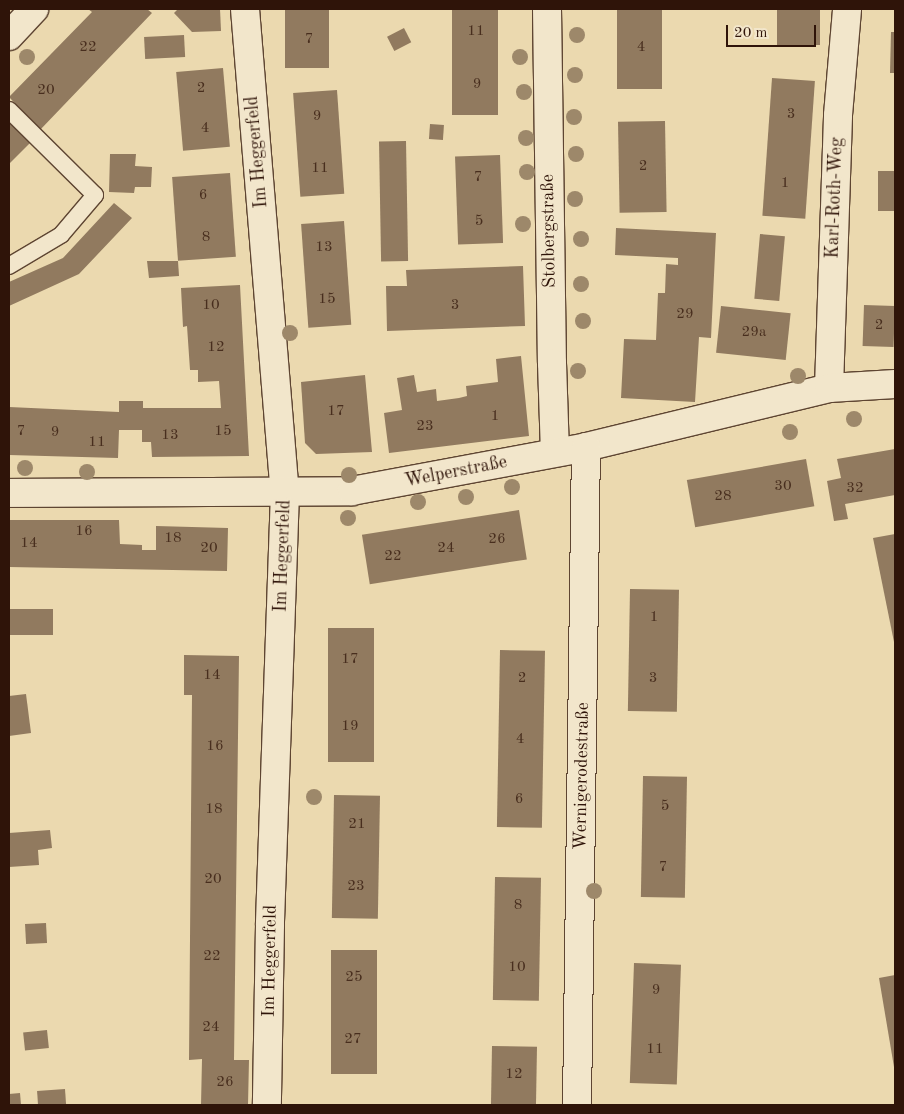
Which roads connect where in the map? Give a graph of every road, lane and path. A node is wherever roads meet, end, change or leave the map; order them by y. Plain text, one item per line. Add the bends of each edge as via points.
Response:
1 (34, 9) edge
2 (245, 9) edge
3 (547, 9) edge
4 (847, 9) edge
5 (9, 36) edge
6 (9, 110) edge
7 (9, 266) edge
8 (895, 384) edge
9 (829, 388) junction
10 (586, 447) junction
11 (555, 452) junction
12 (285, 492) junction
13 (9, 493) edge
14 (267, 1105) edge
15 (577, 1105) edge

1 - 5 street
2 - 12 street, Im Heggerfeld
3 - 11 street, Stolbergstraße
4 - 9 street, Karl-Roth-Weg via 838,115
6 - 7 lane via 95,195 61,236
8 - 9 street, Welperstraße
9 - 10 street, Welperstraße
10 - 11 street, Welperstraße
10 - 15 street, Wernigerodestraße
11 - 12 street, Welperstraße via 352,491
12 - 13 street, Welperstraße
12 - 14 street, Im Heggerfeld

